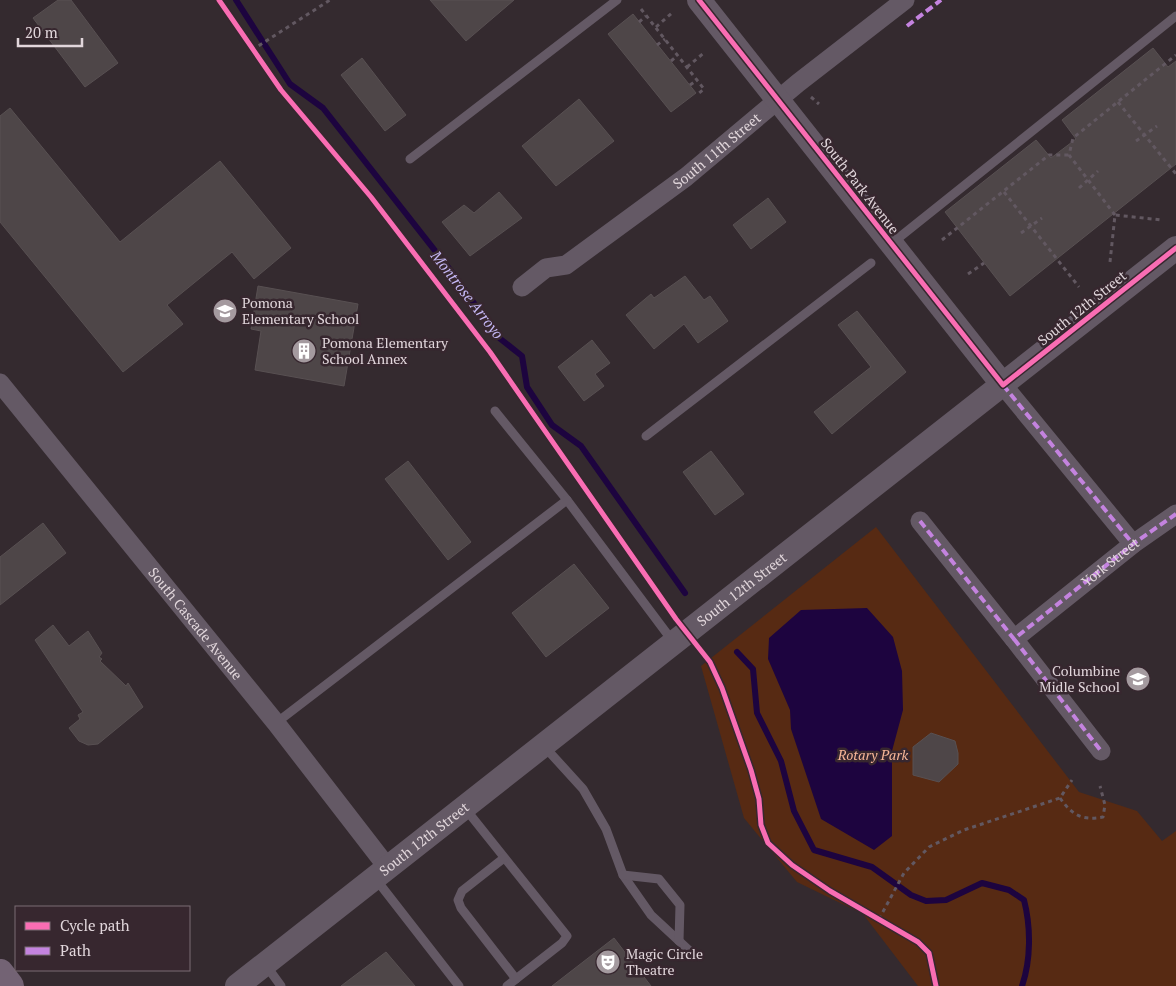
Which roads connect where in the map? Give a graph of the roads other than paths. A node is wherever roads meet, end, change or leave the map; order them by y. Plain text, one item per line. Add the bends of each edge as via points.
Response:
1 (617, 0) edge
2 (699, 0) edge
3 (905, 0) edge
4 (1176, 16) edge
5 (778, 100) junction
6 (410, 159) dead end
7 (891, 244) junction
8 (1176, 248) edge
9 (871, 263) dead end
10 (522, 287) dead end
11 (0, 383) edge
12 (1003, 385) junction
13 (494, 411) dead end
14 (646, 436) dead end
15 (567, 500) junction
16 (1176, 514) edge
17 (920, 521) dead end
18 (1133, 544) junction
19 (1014, 639) junction
20 (674, 643) junction
21 (276, 723) junction
22 (543, 745) junction
23 (1101, 751) dead end
24 (464, 807) junction
25 (504, 858) junction
26 (382, 873) junction
27 (623, 875) junction
28 (679, 941) junction
29 (694, 954) dead end
30 (265, 964) junction
31 (0, 973) edge
32 (516, 978) junction
33 (10, 986) edge
34 (237, 986) edge
35 (281, 986) edge
36 (459, 986) edge
37 (507, 986) edge

1 - 6 lane
2 - 5 street, South Park Avenue
3 - 5 street, South 11th Street
4 - 7 lane
5 - 7 street, South Park Avenue
5 - 10 street, South 11th Street via 678,183 566,265 546,268
7 - 12 street, South Park Avenue
8 - 12 street, South 12th Street
9 - 14 lane
11 - 21 street, South Cascade Avenue
12 - 18 street, South Park Avenue
12 - 20 street, South 12th Street
13 - 15 lane
15 - 20 lane
15 - 21 lane
16 - 18 street, York Street
17 - 19 street
18 - 19 street, York Street
19 - 23 street
20 - 22 street, South 12th Street
21 - 26 street, South Cascade Avenue
22 - 24 street, South 12th Street
22 - 27 lane via 583,789 606,829
24 - 25 lane
24 - 26 street, South 12th Street
25 - 32 lane via 462,891 458,900
25 - 32 lane via 568,936
26 - 30 street, South 12th Street
26 - 36 lane
27 - 28 lane via 651,915
27 - 28 lane via 659,879 680,905
28 - 29 lane
30 - 34 street, South 12th Street
30 - 35 lane
31 - 33 highway
32 - 37 lane

